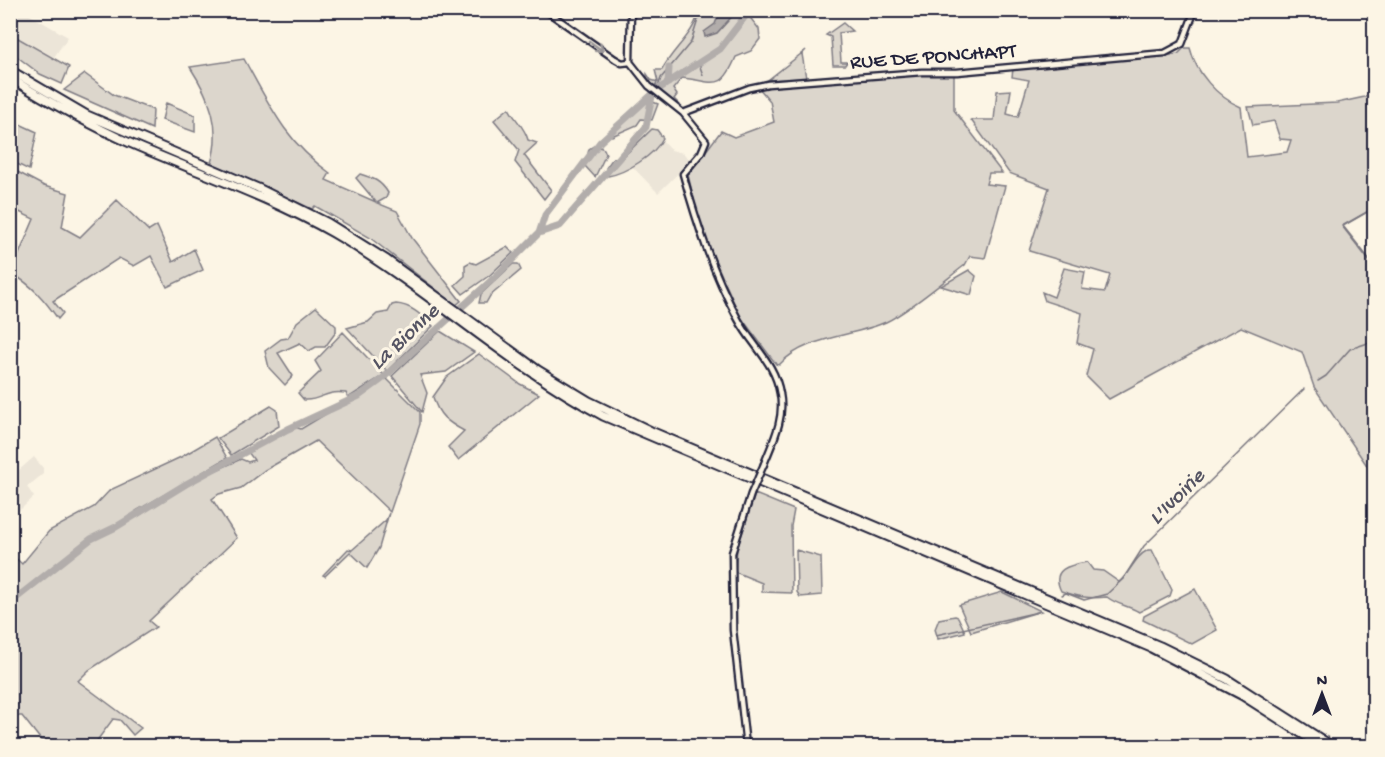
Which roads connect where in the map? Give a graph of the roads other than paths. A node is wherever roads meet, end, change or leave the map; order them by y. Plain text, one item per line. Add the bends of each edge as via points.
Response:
1 (545, 10) edge
2 (631, 10) edge
3 (1195, 10) edge
4 (630, 62) junction
5 (10, 70) edge
6 (10, 78) edge
7 (684, 113) junction
8 (385, 263) junction
9 (458, 316) junction
10 (746, 747) edge
11 (1321, 747) edge
12 (1332, 747) edge

1 -> 4 street via 622,63
2 - 4 street
3 - 7 street, RUE DE PONCHAPT via 1182,44 1165,53 761,84
4 - 7 street via 653,90
5 - 8 highway via 87,115 286,201 328,223
6 - 8 highway via 109,133 286,208
7 - 10 street, bridge via 706,141 683,174 699,230 738,321 776,374 781,402 780,418 732,553 733,630
8 - 9 highway
9 - 11 highway via 536,377 603,416 1159,652 1243,696
9 - 12 highway via 546,376 619,416 1161,646 1227,679

